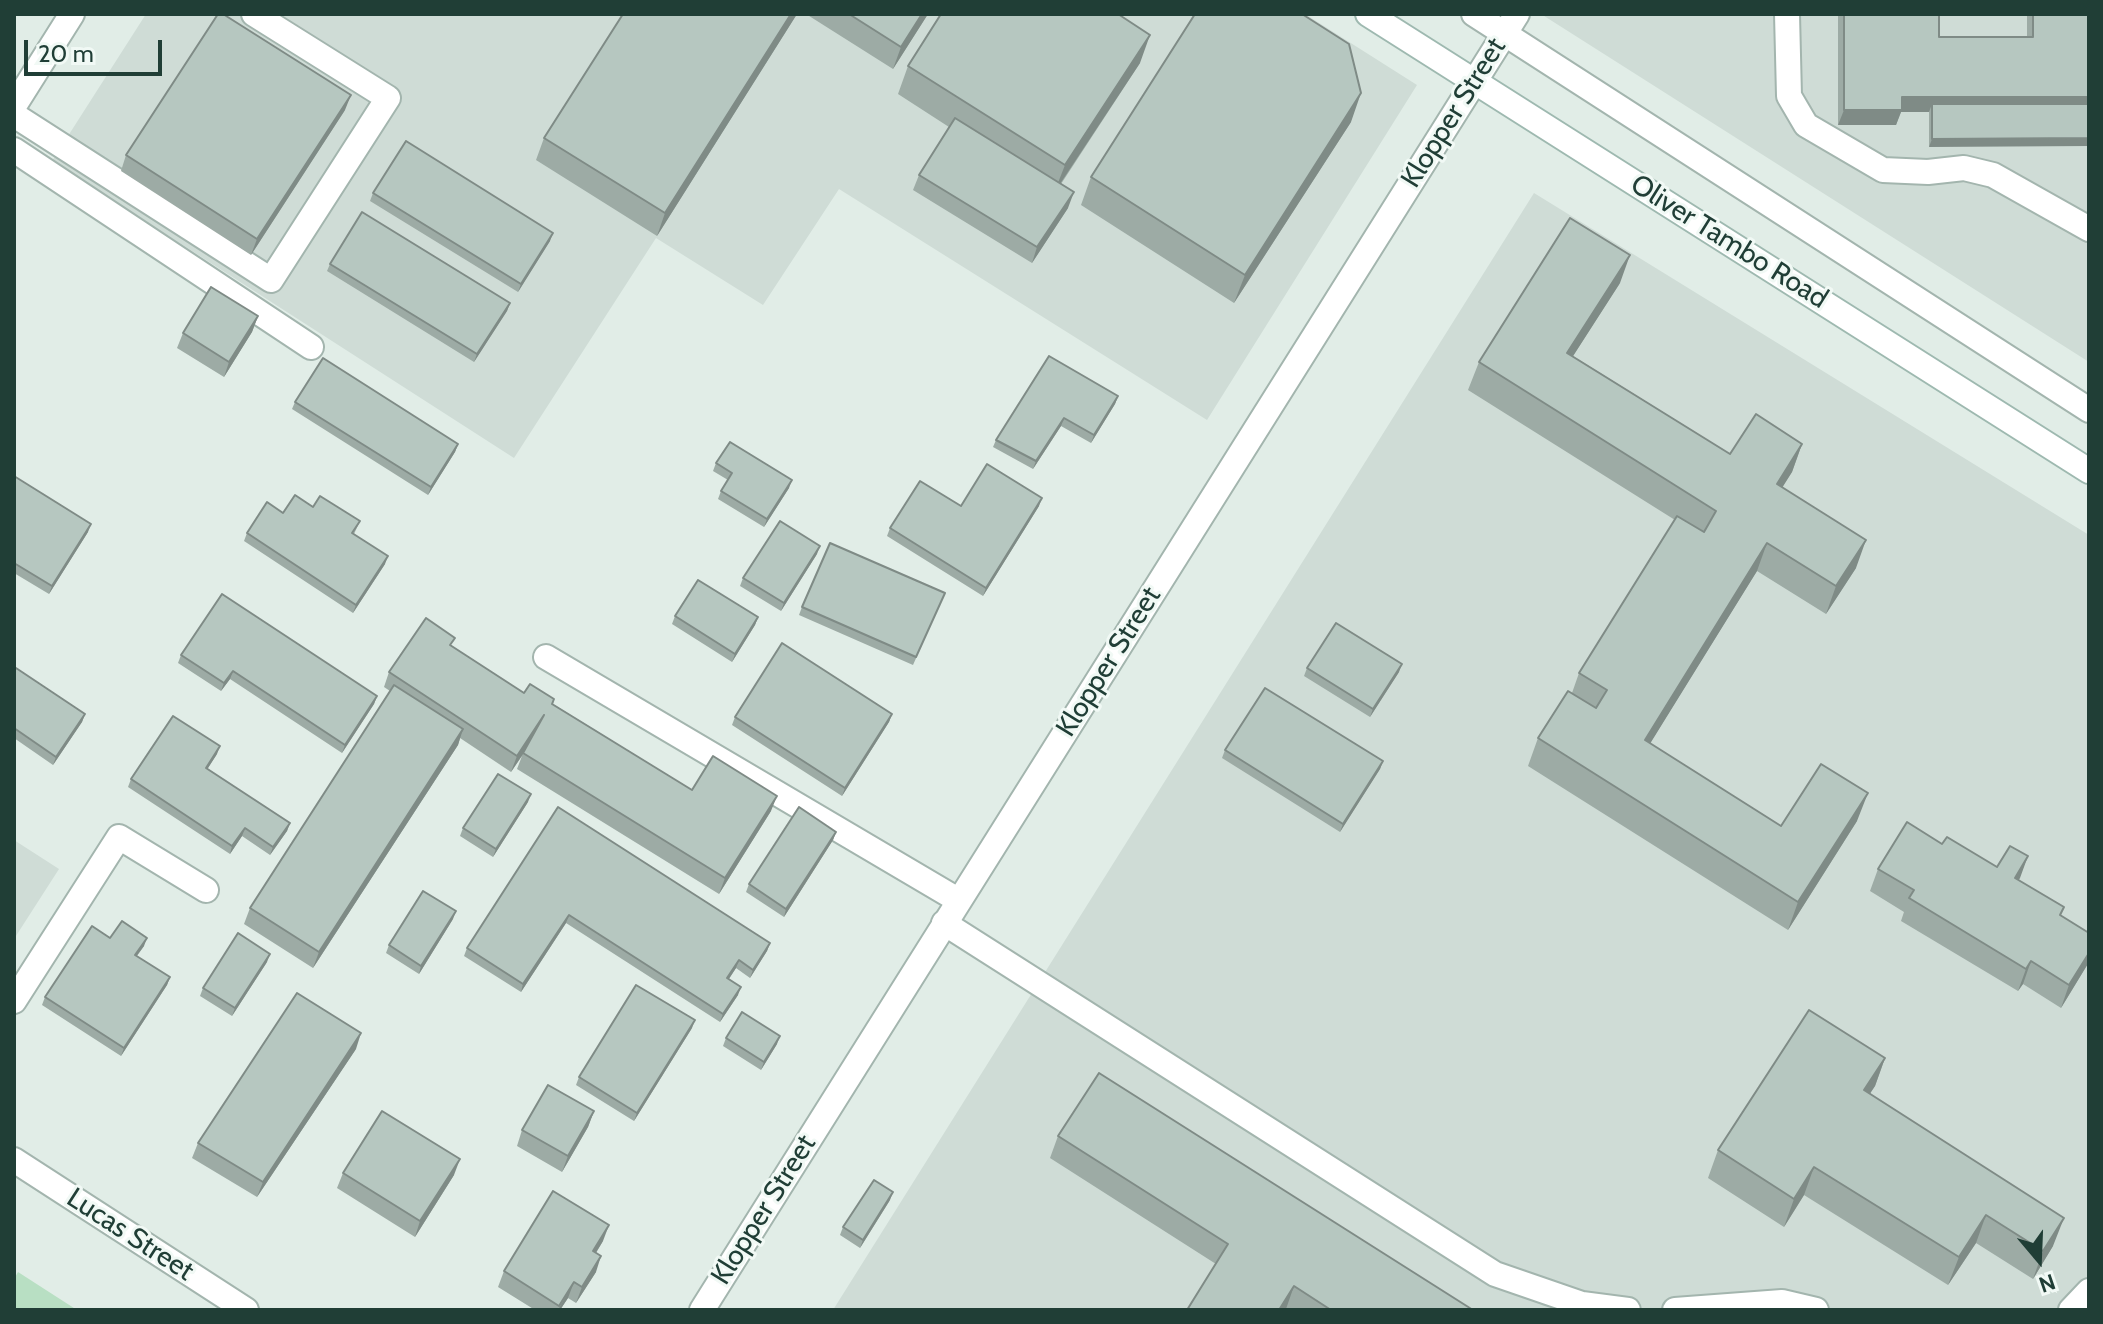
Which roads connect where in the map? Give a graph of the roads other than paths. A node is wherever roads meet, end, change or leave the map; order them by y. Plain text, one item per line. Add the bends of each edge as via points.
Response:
1 (72, 14) edge
2 (254, 14) edge
3 (1368, 14) edge
4 (1474, 14) edge
5 (1787, 14) edge
6 (1510, 24) edge
7 (1475, 81) junction
8 (14, 106) edge
9 (14, 115) edge
10 (14, 150) edge
11 (2089, 229) edge
12 (311, 347) dead end
13 (2089, 410) edge
14 (2089, 471) edge
15 (546, 657) dead end
16 (206, 890) dead end
17 (958, 900) junction
18 (944, 923) junction
19 (14, 1001) edge
20 (14, 1160) edge
21 (2089, 1291) edge
22 (246, 1310) edge
23 (702, 1310) edge
24 (1628, 1310) edge
25 (1675, 1310) edge
26 (1816, 1310) edge
27 (2071, 1310) edge

1 - 8 street
2 - 9 street via 388,98 271,280
3 - 7 street, Oliver Tambo Road
4 - 6 street
5 - 11 street via 1789,96 1806,125 1883,170 1964,168 1993,175
6 - 7 street, Klopper Street
6 - 13 street
7 - 14 street, Oliver Tambo Road
7 - 17 street, Klopper Street
10 - 12 street
15 - 17 street
16 - 19 street via 119,837
17 - 18 street, Klopper Street
18 - 23 street, Klopper Street
18 - 24 street via 1495,1274 1582,1304
20 - 22 street, Lucas Street
21 - 27 street
25 - 26 street via 1782,1302

